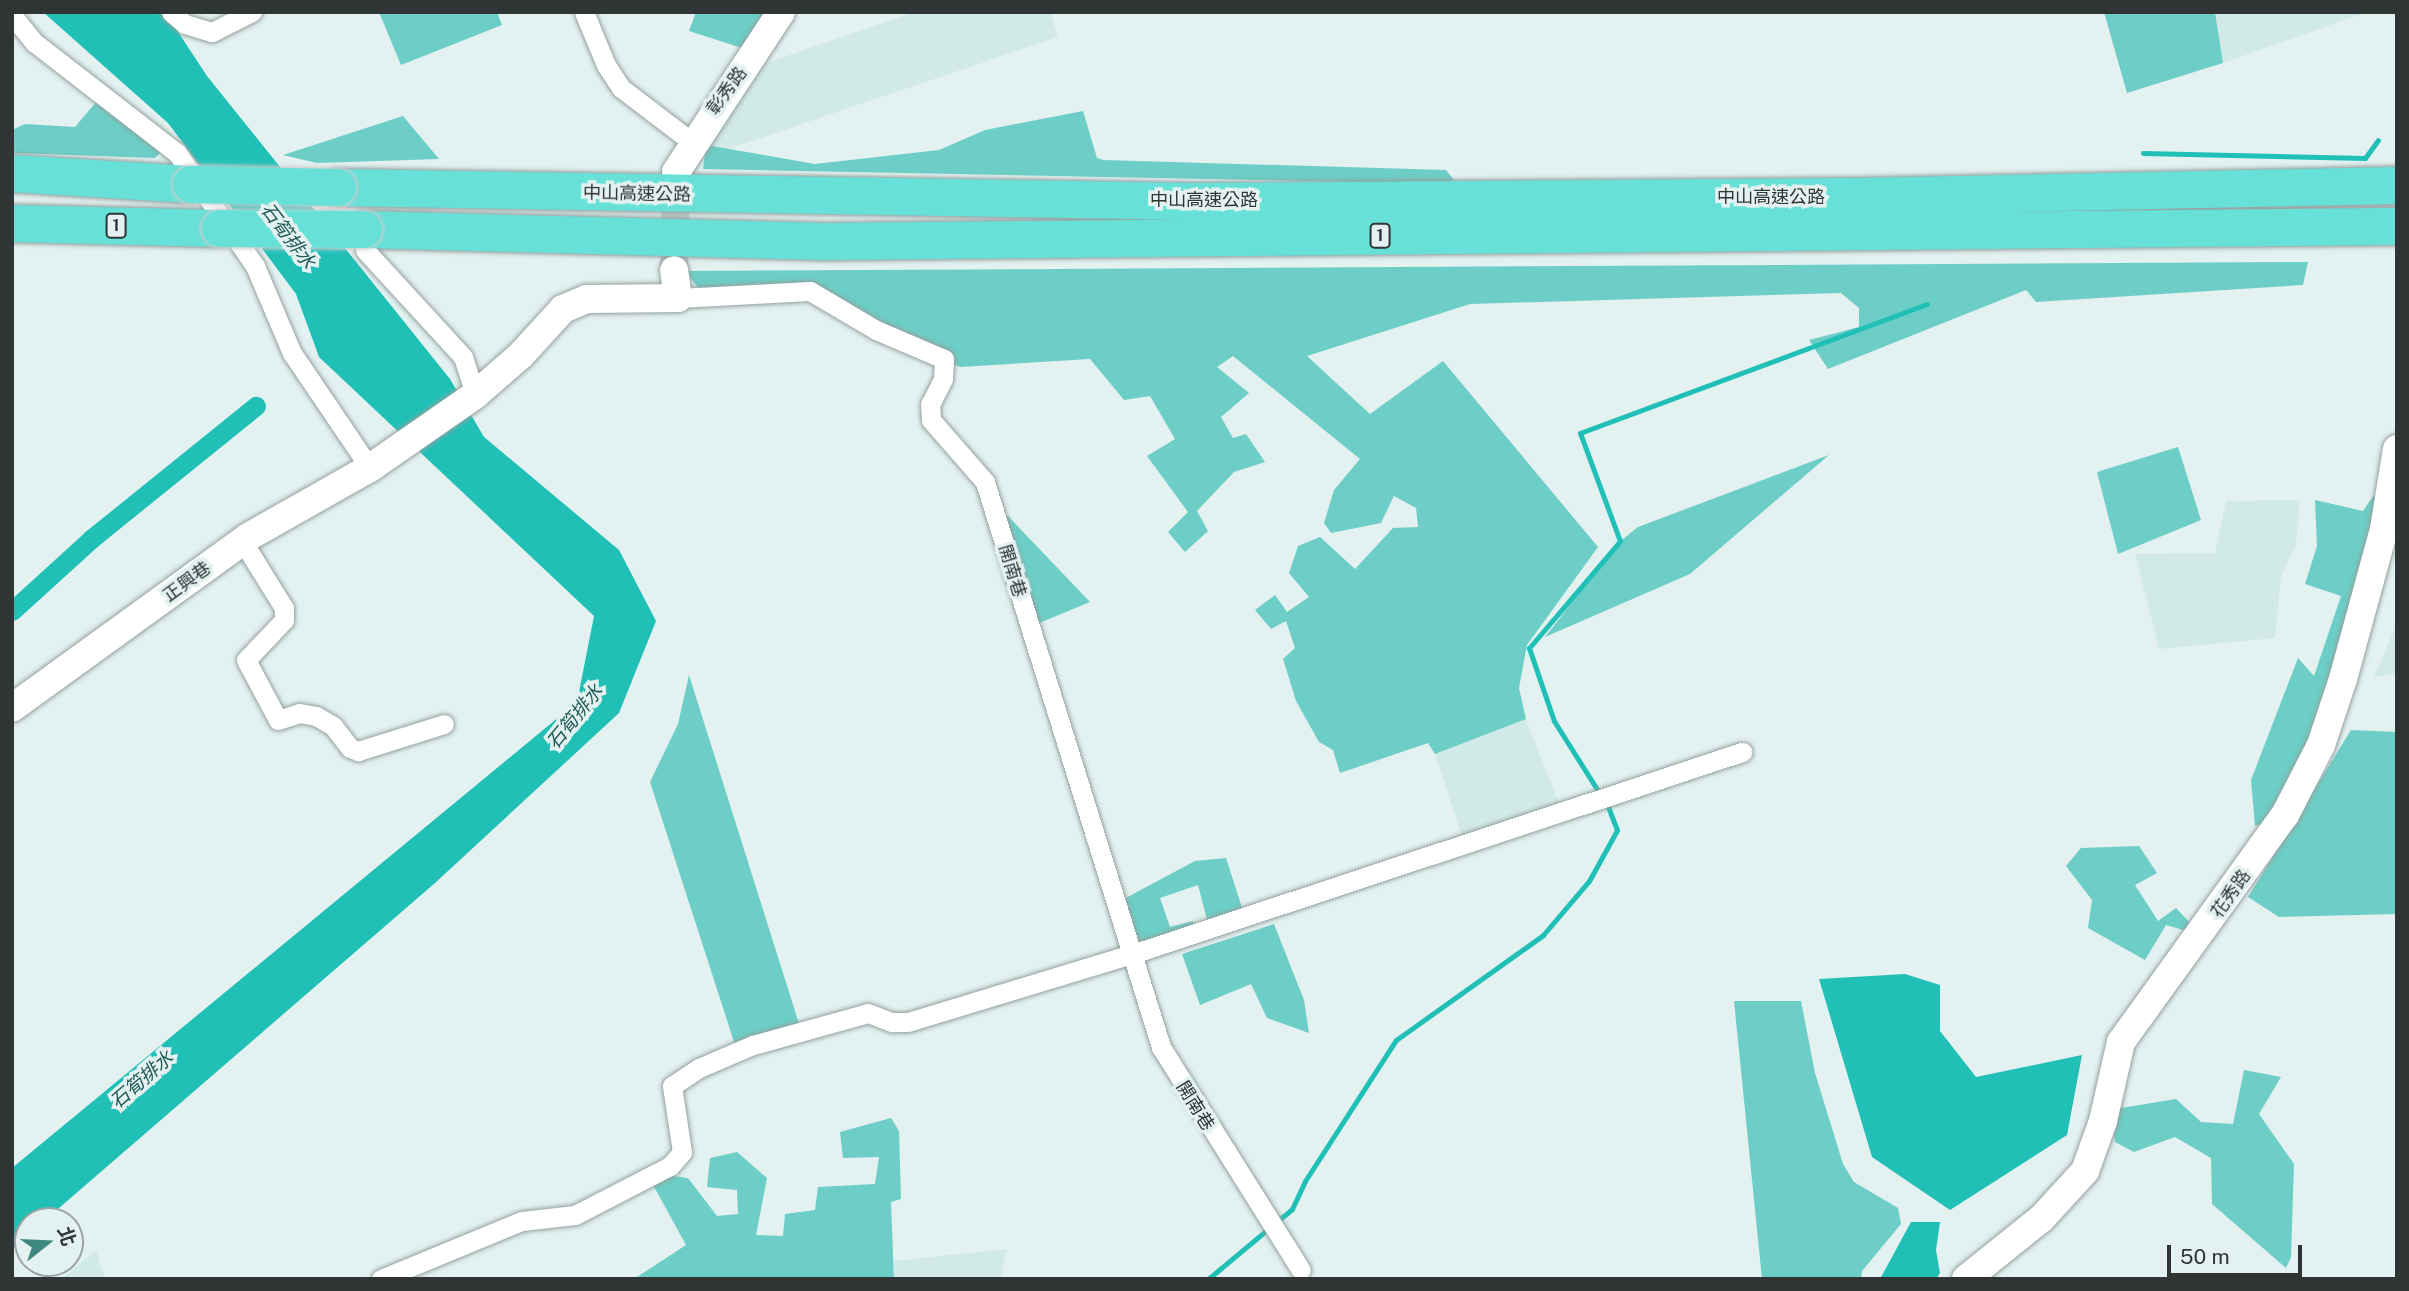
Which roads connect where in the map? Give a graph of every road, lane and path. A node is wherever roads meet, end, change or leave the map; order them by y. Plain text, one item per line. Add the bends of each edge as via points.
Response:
1 (171, 12) edge
2 (252, 12) edge
3 (584, 12) edge
4 (781, 12) edge
5 (12, 15) edge
6 (692, 142) junction
7 (676, 172) tunnel mouth
8 (12, 173) edge
9 (2397, 185) edge
10 (12, 223) edge
11 (2397, 226) edge
12 (364, 239) junction
13 (674, 270) tunnel mouth
14 (677, 298) junction
15 (475, 395) junction
16 (2397, 449) edge
17 (370, 468) junction
18 (243, 542) junction
19 (12, 708) edge
20 (444, 724) dead end
21 (1742, 752) dead end
22 (1132, 954) junction
23 (1301, 1270) dead end
24 (382, 1279) edge
25 (1966, 1279) edge

1 - 2 street via 185,24 212,32
3 - 6 street via 621,88
4 - 6 street, 彰秀路
5 - 17 street via 35,43 177,153 255,266 292,353
6 - 7 street, 彰秀路
8 - 9 highway, 中山高速公路 / 1, bridge via 191,184 1190,201 1859,196
10 - 12 highway, 1, bridge via 219,228
11 - 12 highway, 1 via 837,241
12 - 15 street via 463,357
13 - 14 street
14 - 15 street, 開南巷 via 596,298 571,304
14 - 22 street, 開南巷 via 810,291 876,330 944,359 943,379 930,404 932,420 985,482
15 - 17 street, 開南巷
16 - 25 street, 花秀路 via 2384,529 2343,679 2321,745 2285,816 2121,1042 2103,1121 2085,1171 2042,1217
17 - 18 street, 正興巷
18 - 19 street, 正興巷
18 - 20 street via 284,608 284,620 246,660 278,720 299,713 316,716 358,751
21 - 22 street
22 - 23 street, 開南巷 via 1161,1047
22 - 24 street via 908,1022 892,1023 868,1013 753,1045 672,1086 682,1152 670,1167 575,1215 522,1221

